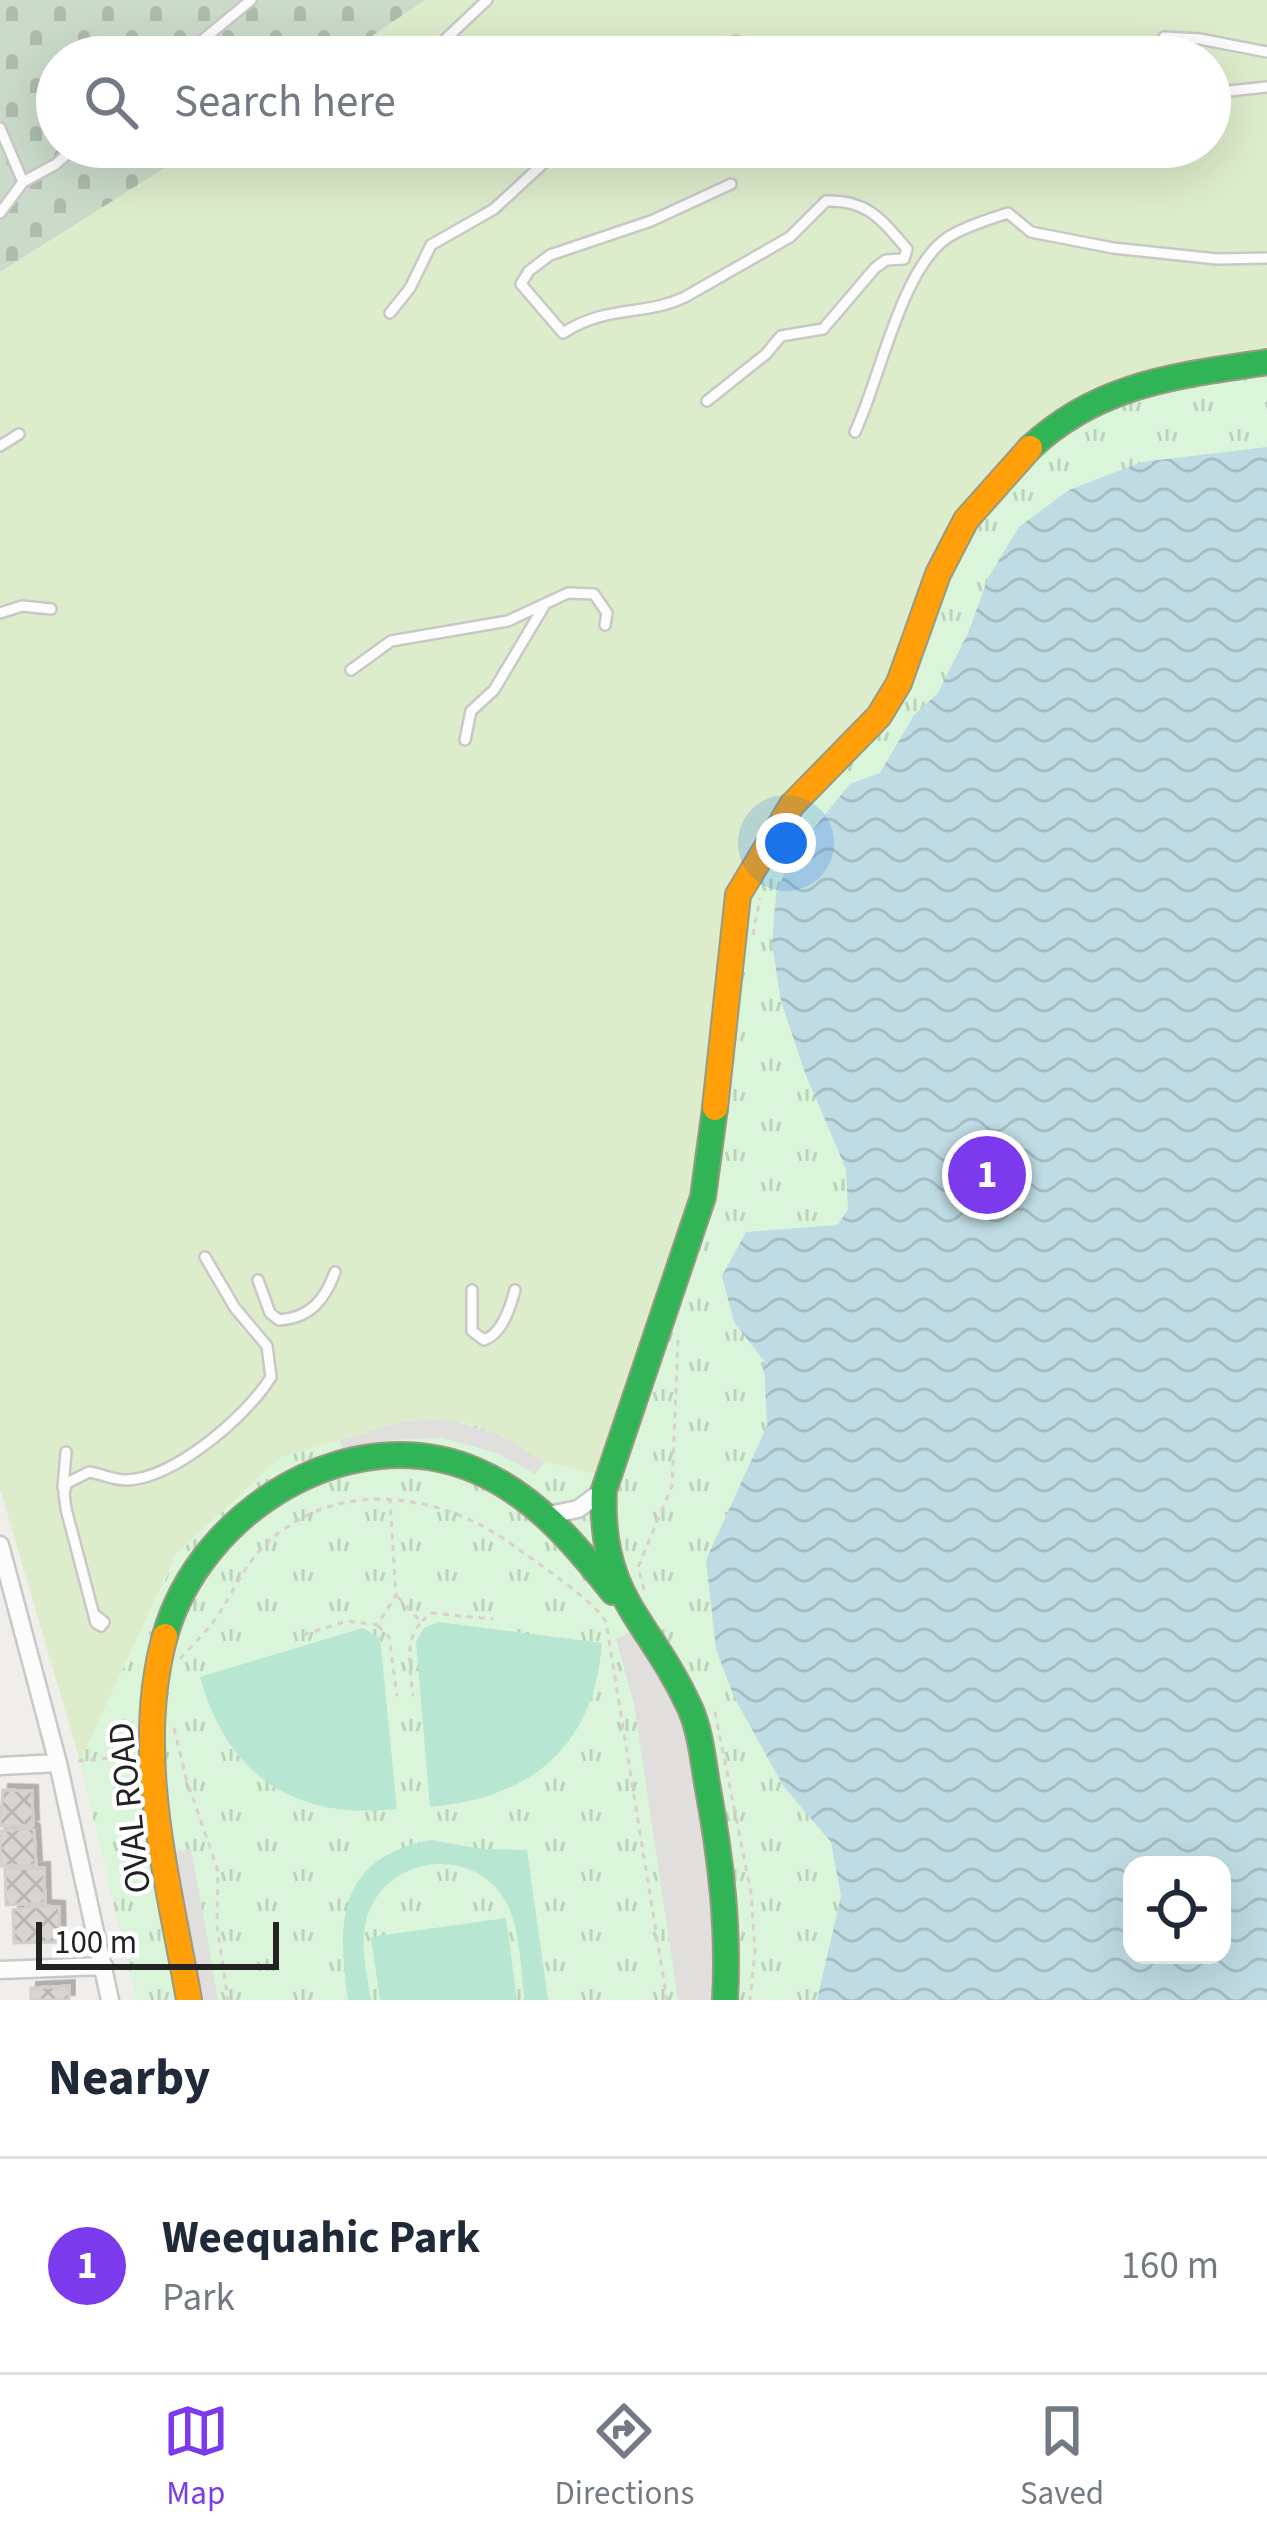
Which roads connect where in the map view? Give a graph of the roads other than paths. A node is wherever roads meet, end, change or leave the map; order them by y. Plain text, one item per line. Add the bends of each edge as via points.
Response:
1 (251, 0) edge
2 (487, 0) edge
3 (207, 36) edge
4 (449, 36) edge
5 (1231, 45) edge
6 (1267, 52) edge
7 (1267, 87) edge
8 (1231, 91) edge
9 (0, 128) edge
10 (49, 168) edge
11 (538, 168) edge
12 (23, 182) junction
13 (731, 184) dead end
14 (0, 214) edge
15 (1267, 258) edge
16 (390, 313) dead end
17 (1267, 362) edge
18 (706, 401) dead end
19 (855, 432) dead end
20 (19, 434) dead end
21 (0, 446) edge
22 (548, 602) junction
23 (51, 609) dead end
24 (0, 613) edge
25 (605, 625) dead end
26 (351, 670) dead end
27 (464, 740) dead end
28 (205, 1256) dead end
29 (335, 1272) dead end
30 (258, 1280) dead end
31 (472, 1290) dead end
32 (515, 1290) dead end
33 (66, 1452) dead end
34 (604, 1490) junction
35 (64, 1493) junction
36 (549, 1515) junction
37 (0, 1545) edge
38 (635, 1601) junction
39 (94, 1614) dead end
40 (67, 1762) junction
41 (0, 1766) edge
42 (104, 1966) junction
43 (0, 1970) edge
44 (110, 2000) edge
45 (188, 2000) edge
46 (725, 2000) edge

1 - 3 lane
2 - 4 lane
5 - 6 lane
7 - 8 lane
9 - 12 lane
10 - 12 lane
11 - 16 lane via 494,209 431,245
12 - 14 lane
13 - 18 lane via 550,255 521,284 563,333 606,312 685,297 767,253 826,201 873,211 907,249 904,259 886,260 823,329 781,336
15 - 19 lane via 1113,248 1031,232 1009,213 949,237 913,280
17 - 34 street via 1155,380 1089,404 1018,459 966,520 880,716 792,805 763,850 738,895 731,932 703,1197
20 - 21 lane
22 - 25 lane via 594,594
22 - 26 lane via 508,621 392,641
22 - 27 lane via 494,690 471,711
23 - 24 lane
28 - 35 lane via 267,1346 271,1377 216,1437 178,1462 128,1480 89,1472
29 - 30 lane via 324,1298 292,1319 269,1313
31 - 32 lane via 472,1331 484,1340 494,1336
33 - 35 lane
34 - 36 street via 578,1509
34 - 38 street via 604,1532
35 - 39 lane
36 - 38 street, OVAL ROAD
36 - 45 street, OVAL ROAD via 470,1468 386,1455 283,1486 215,1543 164,1635 153,1706 152,1755
37 - 40 street
38 - 46 street via 691,1710 700,1745 727,1897
40 - 41 street
40 - 42 street
42 - 43 street
42 - 44 street

